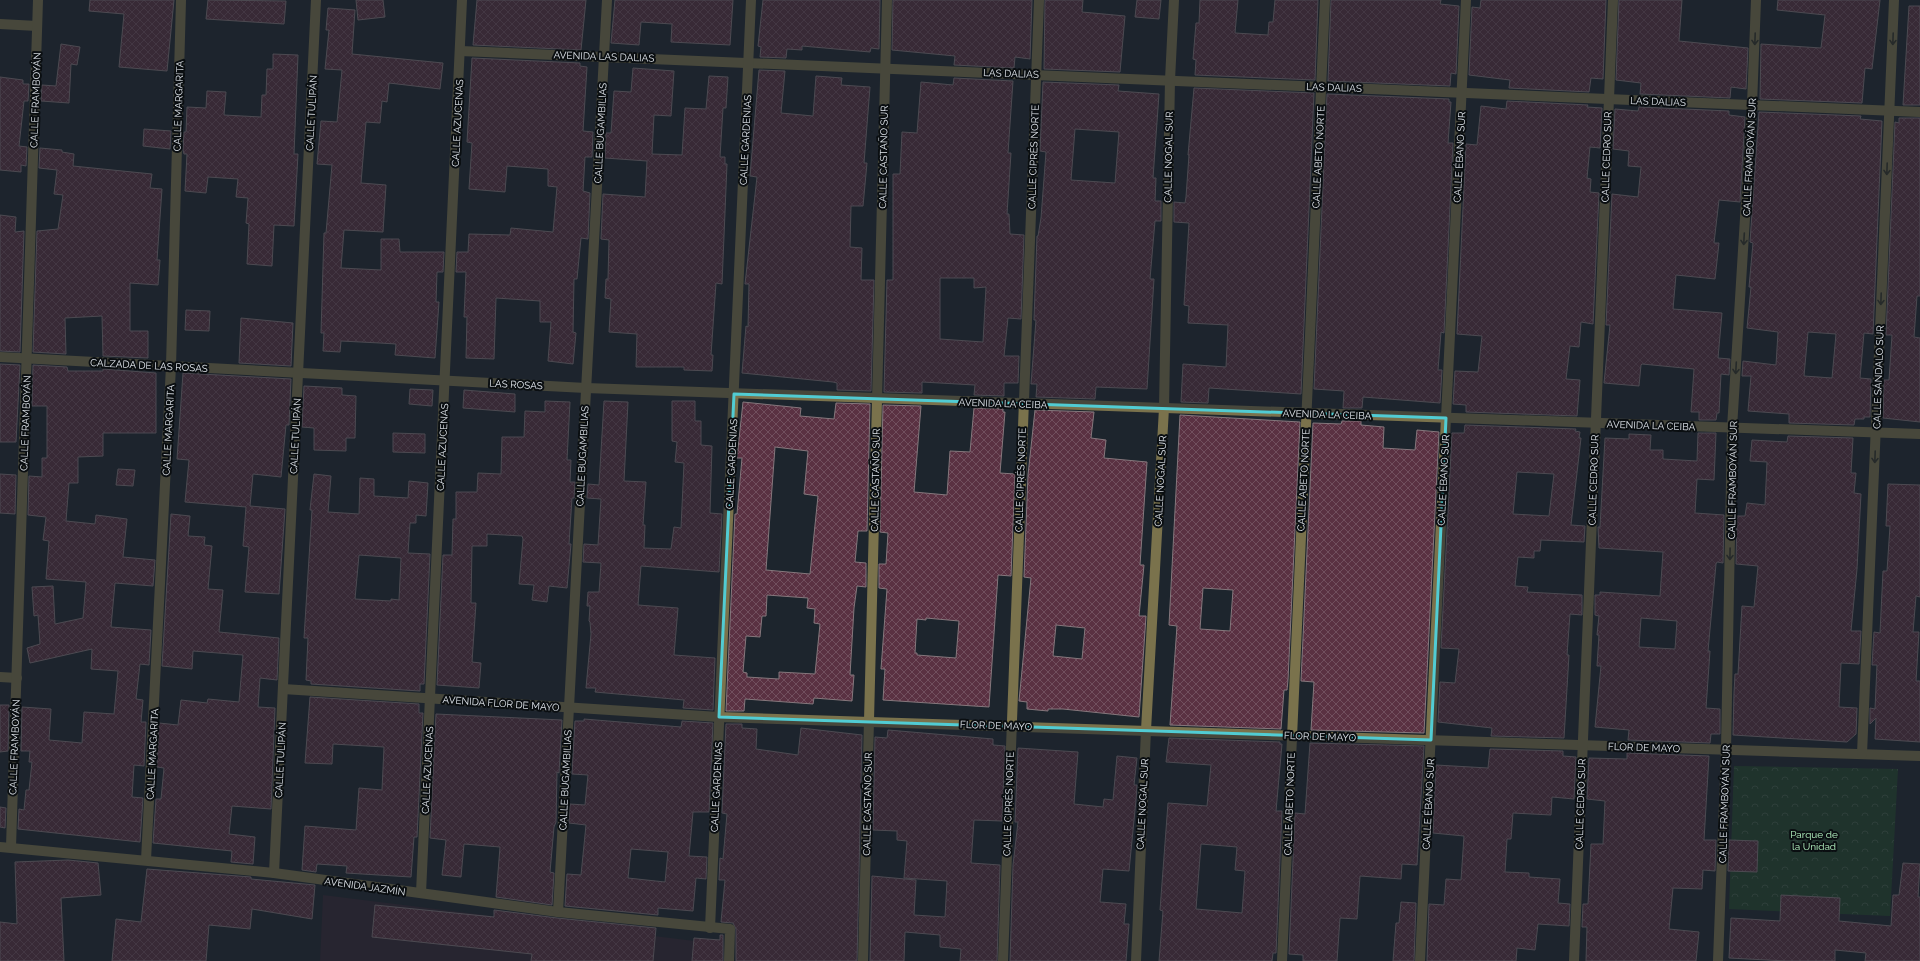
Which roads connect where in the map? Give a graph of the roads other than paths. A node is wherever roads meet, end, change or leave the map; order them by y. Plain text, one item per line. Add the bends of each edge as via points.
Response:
1 (38, 0) edge
2 (181, 0) edge
3 (316, 0) edge
4 (462, 0) edge
5 (607, 0) edge
6 (751, 0) edge
7 (887, 0) edge
8 (1039, 0) edge
9 (1174, 0) edge
10 (1325, 0) edge
11 (1466, 0) edge
12 (1613, 0) edge
13 (1756, 0) edge
14 (1894, 0) edge
15 (0, 24) edge
16 (37, 26) junction
17 (460, 51) junction
18 (604, 56) junction
19 (748, 62) junction
20 (886, 68) junction
21 (1036, 74) junction
22 (1170, 80) junction
23 (1321, 86) junction
24 (1462, 92) junction
25 (1609, 99) junction
26 (1752, 105) junction
27 (1889, 111) junction
28 (1920, 112) edge
29 (0, 357) edge
30 (27, 358) junction
31 (170, 366) junction
32 (298, 373) junction
33 (445, 380) junction
34 (586, 388) junction
35 (734, 394) junction
36 (877, 399) junction
37 (1023, 404) junction
38 (1164, 408) junction
39 (1306, 413) junction
40 (1446, 418) junction
41 (1595, 423) junction
42 (1732, 428) junction
43 (1876, 433) junction
44 (1920, 434) edge
45 (0, 677) edge
46 (17, 678) junction
47 (283, 688) junction
48 (430, 698) junction
49 (569, 707) junction
50 (719, 717) junction
51 (869, 721) junction
52 (1011, 726) junction
53 (1146, 730) junction
54 (1292, 736) junction
55 (1431, 740) junction
56 (1582, 745) junction
57 (1726, 750) junction
58 (1862, 754) junction
59 (1920, 756) edge
60 (0, 847) edge
61 (11, 847) junction
62 (146, 860) junction
63 (274, 873) junction
64 (421, 893) junction
65 (558, 912) junction
66 (710, 928) junction
67 (728, 961) edge
68 (863, 961) edge
69 (1003, 961) edge
70 (1136, 961) edge
71 (1282, 961) edge
72 (1420, 961) edge
73 (1574, 961) edge
74 (1718, 961) edge

1 - 16 street, CALLE FRAMBOYÁN
2 - 31 street, CALLE MARGARITA
3 - 32 street, CALLE TULIPÁN
4 - 17 street, CALLE AZUCENAS
5 - 18 street, CALLE BUGAMBILIAS
6 - 19 street, CALLE GARDENIAS
7 - 20 street, CALLE CASTAÑO SUR
8 - 21 street, CALLE CIPRÉS NORTE
9 - 22 street, CALLE NOGAL SUR
10 - 23 street, CALLE ABETO NORTE
11 - 24 street, CALLE ÉBANO SUR
12 - 25 street, CALLE CEDRO SUR
13 -> 26 street, CALLE FRAMBOYÁN SUR
14 -> 27 street, CALLE SÁNDALO SUR
15 - 16 street
16 - 30 street, CALLE FRAMBOYÁN
17 - 18 street, AVENIDA LAS DALIAS
17 - 33 street, CALLE AZUCENAS
18 - 19 street, AVENIDA LAS DALIAS
18 - 34 street, CALLE BUGAMBILIAS
19 - 20 street, LAS DALIAS
19 - 35 street, CALLE GARDENIAS
20 - 21 street, LAS DALIAS
20 - 36 street, CALLE CASTAÑO SUR
21 - 22 street, LAS DALIAS
21 - 37 street, CALLE CIPRÉS NORTE
22 - 23 street, LAS DALIAS
22 - 38 street, CALLE NOGAL SUR
23 - 24 street, LAS DALIAS
23 - 39 street, CALLE ABETO NORTE
24 - 25 street, LAS DALIAS
24 - 40 street, CALLE ÉBANO SUR
25 - 26 street, LAS DALIAS
25 - 41 street, CALLE CEDRO SUR
26 - 27 street, LAS DALIAS
26 -> 42 street, CALLE FRAMBOYÁN SUR
27 - 28 street, LAS DALIAS
27 -> 43 street, CALLE SÁNDALO SUR
29 - 30 street, CALZADA DE LAS ROSAS
30 - 31 street, CALZADA DE LAS ROSAS
30 - 46 street, CALLE FRAMBOYÁN
31 - 32 street, CALZADA DE LAS ROSAS
31 - 62 street, CALLE MARGARITA
32 - 33 street, LAS ROSAS
32 - 47 street, CALLE TULIPÁN
33 - 34 street, LAS ROSAS
33 - 48 street, CALLE AZUCENAS
34 - 35 street, LAS ROSAS
34 - 49 street, CALLE BUGAMBILIAS
35 - 36 street, AVENIDA LA CEIBA
35 - 50 street, CALLE GARDENIAS
36 - 37 street, AVENIDA LA CEIBA
36 - 51 street, CALLE CASTAÑO SUR
37 - 38 street, AVENIDA LA CEIBA
37 - 52 street, CALLE CIPRÉS NORTE
38 - 39 street, AVENIDA LA CEIBA
38 - 53 street, CALLE NOGAL SUR
39 - 40 street, AVENIDA LA CEIBA
39 - 54 street, CALLE ABETO NORTE
40 - 41 street, AVENIDA LA CEIBA
40 - 55 street, CALLE ÉBANO SUR
41 - 42 street, AVENIDA LA CEIBA
41 - 56 street, CALLE CEDRO SUR
42 - 43 street, AVENIDA LA CEIBA
42 -> 57 street, CALLE FRAMBOYÁN SUR
43 - 44 street, AVENIDA LA CEIBA
43 -> 58 street, CALLE SÁNDALO SUR
45 - 46 street
46 - 61 street, CALLE FRAMBOYÁN
47 - 48 street, AVENIDA FLOR DE MAYO
47 - 63 street, CALLE TULIPÁN
48 - 49 street, AVENIDA FLOR DE MAYO
48 - 64 street, CALLE AZUCENAS
49 - 50 street, AVENIDA FLOR DE MAYO
49 - 65 street, CALLE BUGAMBILIAS
50 - 51 street, FLOR DE MAYO
50 - 66 street, CALLE GARDENIAS
51 - 52 street, FLOR DE MAYO
51 - 68 street, CALLE CASTAÑO SUR
52 - 53 street, FLOR DE MAYO
52 - 69 street, CALLE CIPRÉS NORTE
53 - 54 street, FLOR DE MAYO
53 - 70 street, CALLE NOGAL SUR
54 - 55 street, FLOR DE MAYO
54 - 71 street, CALLE ABETO NORTE
55 - 56 street, FLOR DE MAYO
55 - 72 street, CALLE ÉBANO SUR
56 - 57 street, FLOR DE MAYO
56 - 73 street, CALLE CEDRO SUR
57 - 58 street, FLOR DE MAYO
57 - 74 street, CALLE FRAMBOYÁN SUR
58 - 59 street, FLOR DE MAYO
60 - 61 street, AVENIDA JAZMÍN
61 - 62 street, AVENIDA JAZMÍN
62 - 63 street, AVENIDA JAZMÍN
63 - 64 street, AVENIDA JAZMÍN
64 - 65 street, AVENIDA JAZMÍN
65 - 66 street, AVENIDA JAZMÍN
66 - 67 street, AVENIDA JAZMÍN via 730,929

